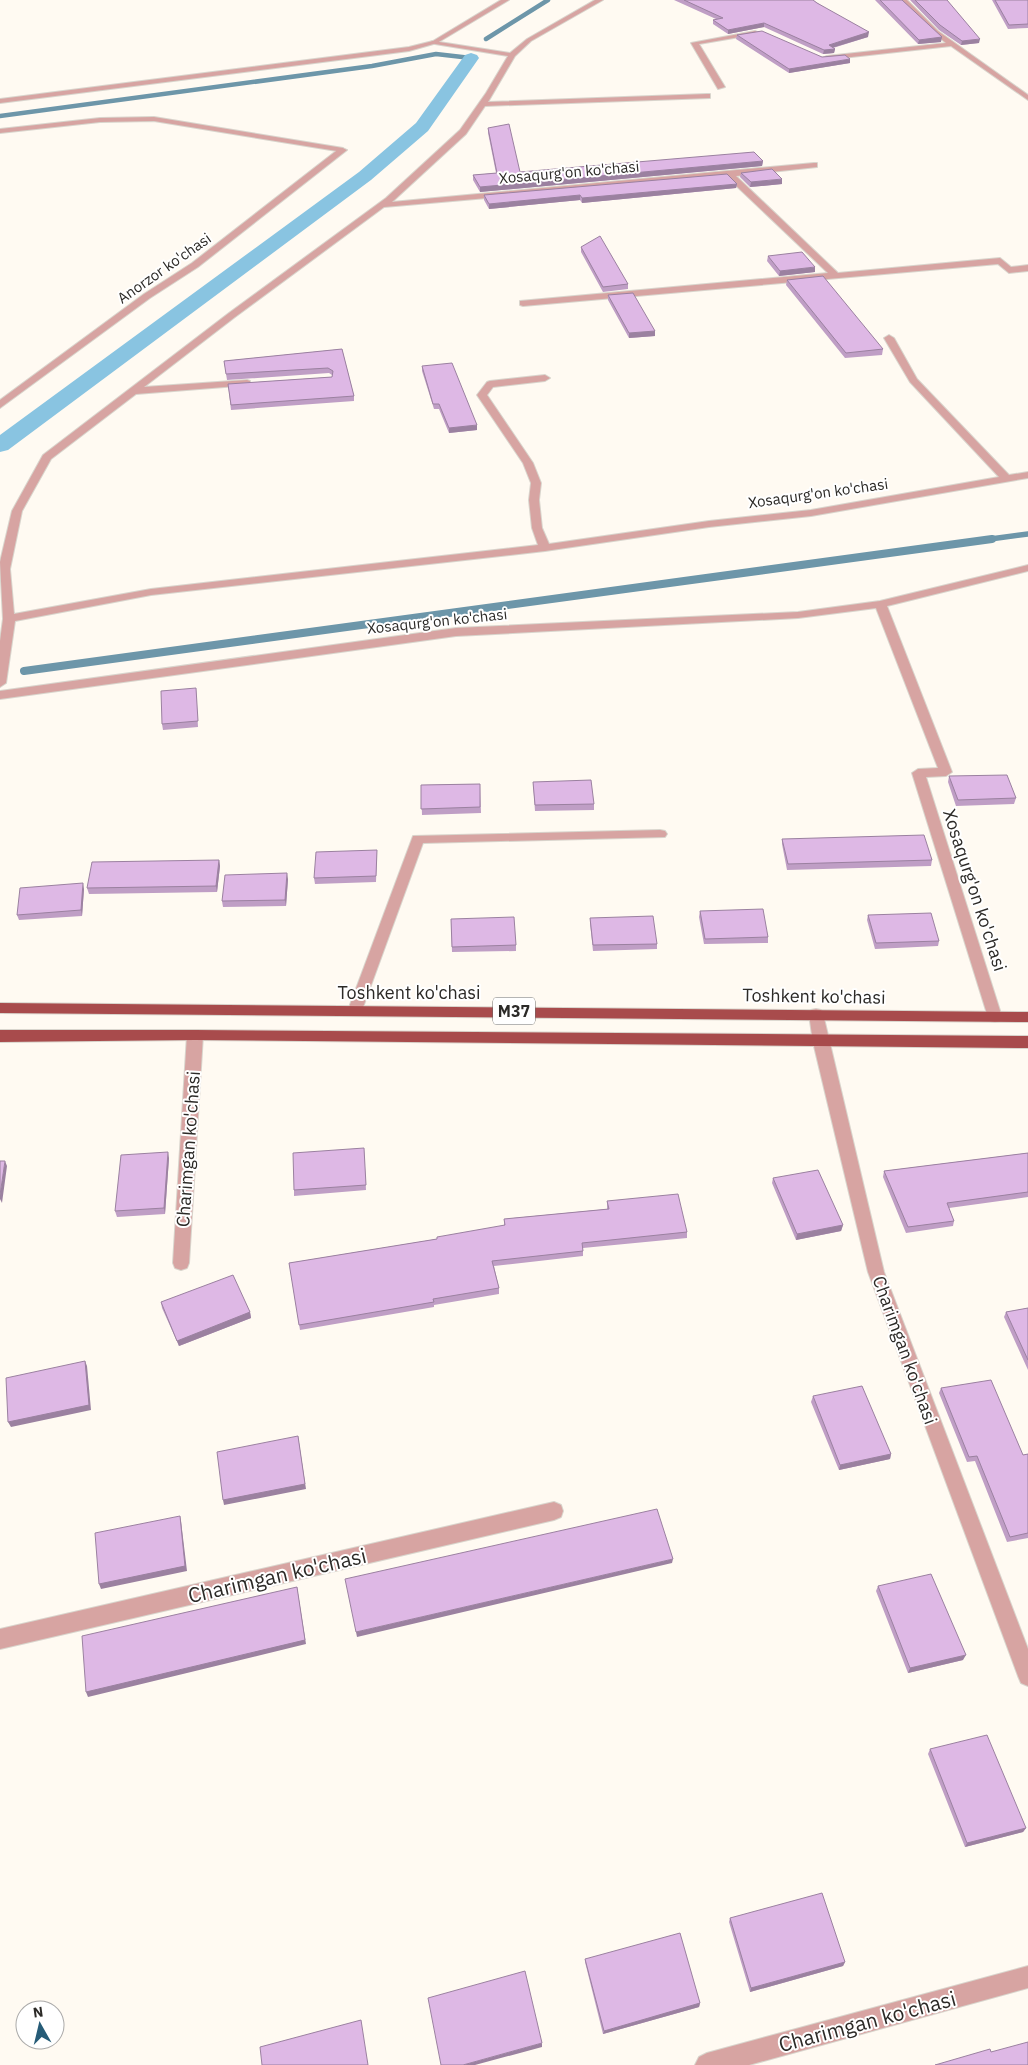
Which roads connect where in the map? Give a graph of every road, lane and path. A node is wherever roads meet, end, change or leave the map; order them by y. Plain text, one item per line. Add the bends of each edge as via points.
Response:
1 (506, 0) edge
2 (600, 0) edge
3 (903, 0) edge
4 (763, 31) edge
5 (435, 42) junction
6 (952, 44) junction
7 (512, 55) junction
8 (822, 58) edge
9 (721, 87) dead end
10 (707, 96) dead end
11 (1028, 98) edge
12 (0, 101) edge
13 (482, 104) junction
14 (0, 130) edge
15 (343, 150) joint
16 (814, 165) dead end
17 (729, 174) junction
18 (382, 205) junction
19 (1028, 268) edge
20 (835, 275) junction
21 (523, 302) dead end
22 (889, 338) dead end
23 (545, 378) dead end
24 (260, 382) edge
25 (131, 391) junction
26 (0, 405) edge
27 (1028, 475) edge
28 (1006, 478) junction
29 (545, 548) junction
30 (1028, 568) edge
31 (880, 604) junction
32 (9, 619) junction
33 (0, 683) edge
34 (0, 695) edge
35 (660, 834) dead end
36 (0, 1008) edge
37 (355, 1010) junction
38 (816, 1014) junction
39 (995, 1017) junction
40 (1028, 1017) edge
41 (195, 1035) junction
42 (0, 1036) edge
43 (821, 1042) junction
44 (1028, 1042) edge
45 (181, 1263) dead end
46 (554, 1511) dead end
47 (0, 1639) edge
48 (1028, 1676) edge
49 (1028, 1977) edge
50 (706, 2065) edge

1 - 5 street
2 - 7 street via 529,40
3 - 6 street
4 - 9 street via 695,43
5 - 7 street
5 - 12 street via 408,49
6 - 8 street
6 - 11 street
7 - 13 street
10 - 13 street
13 - 18 street via 463,132
14 - 15 lane via 100,120 154,119
15 - 26 street, Anorzor ko'chasi via 202,259
16 - 17 street, Xosaqurg'on ko'chasi
17 - 18 street, Xosaqurg'on ko'chasi
17 - 20 street
18 - 25 street
19 - 20 street via 1009,270 1000,261
20 - 21 street
22 - 28 street via 912,380
23 - 29 street via 490,384 482,395 528,463 536,483 536,528
24 - 25 street
25 - 32 street via 47,457 17,512 4,569
27 - 28 street, Xosaqurg'on ko'chasi
28 - 29 street, Xosaqurg'on ko'chasi via 811,513
29 - 32 street, Xosaqurg'on ko'chasi via 151,592
30 - 31 street, Xosaqurg'on ko'chasi
31 - 34 street, Xosaqurg'on ko'chasi via 798,615 456,632
31 - 39 street, Xosaqurg'on ko'chasi via 946,772 918,773
32 - 33 street
35 - 37 street via 418,838
36 - 37 highway, Toshkent ko'chasi / M37
37 - 38 highway, Toshkent ko'chasi / M37
38 - 39 highway, Toshkent ko'chasi / M37
38 - 43 street, Charimgan ko'chasi
39 - 40 highway, Toshkent ko'chasi / M37
41 - 42 highway, M37
41 - 43 highway, M37
41 - 45 street, Charimgan ko'chasi
43 - 44 highway, M37
43 - 48 street, Charimgan ko'chasi via 876,1272
46 - 47 street, Charimgan ko'chasi
49 - 50 street, Charimgan ko'chasi

